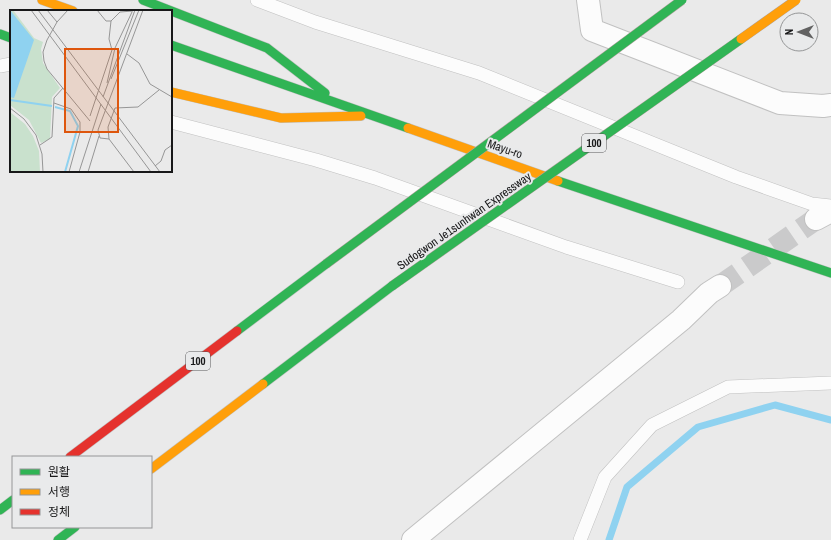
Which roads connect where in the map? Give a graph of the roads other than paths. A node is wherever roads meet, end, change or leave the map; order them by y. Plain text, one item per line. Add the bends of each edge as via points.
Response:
1 (42, 0) edge
2 (143, 0) edge
3 (257, 0) edge
4 (588, 0) edge
5 (682, 0) edge
6 (796, 0) edge
7 (70, 10) edge
8 (169, 10) edge
9 (172, 11) edge
10 (0, 34) edge
11 (10, 38) edge
12 (172, 45) edge
13 (10, 64) edge
14 (0, 66) edge
15 (172, 92) edge
16 (340, 104) junction
17 (831, 105) edge
18 (374, 116) junction
19 (172, 122) edge
20 (826, 212) edge
21 (831, 273) edge
22 (678, 282) dead end
23 (720, 286) tunnel mouth
24 (831, 383) edge
25 (71, 456) edge
26 (152, 468) edge
27 (12, 501) edge
28 (0, 510) edge
29 (74, 528) edge
30 (58, 540) edge
31 (414, 540) edge
32 (580, 540) edge

1 - 7 main road
2 - 8 main road
3 - 20 lane via 314,22 479,73 736,177 812,204
4 - 17 street via 592,30 780,102
5 - 25 main road, 100, bridge
6 - 26 main road, Sudogwon Je1sunhwan Expressway / 100, bridge via 392,286
9 - 16 main road via 266,48
10 - 11 main road
12 - 16 main road, Mayu-ro
13 - 14 lane
15 - 18 main road via 281,118
16 - 18 main road, Mayu-ro
18 - 21 main road, Mayu-ro
19 - 22 lane via 376,178 566,247
23 - 31 street
24 - 32 lane via 728,387 652,425 605,477
27 - 28 main road
29 - 30 main road

